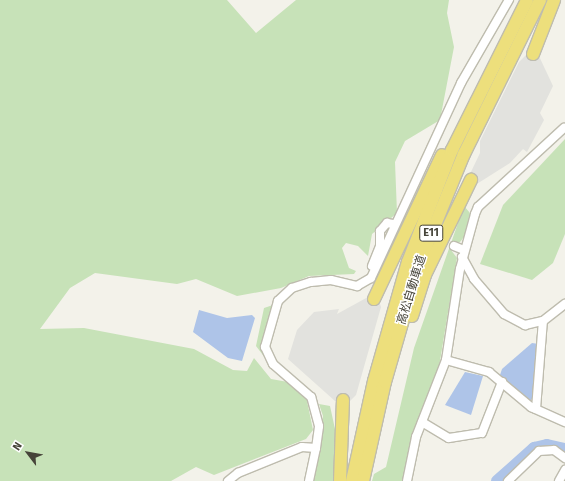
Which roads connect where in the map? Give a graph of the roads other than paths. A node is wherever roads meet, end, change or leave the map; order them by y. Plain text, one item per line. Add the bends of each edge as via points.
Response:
1 (509, 0) edge
2 (527, 0) edge
3 (540, 0) edge
4 (554, 0) edge
5 (533, 54) dead end
6 (484, 81) junction
7 (564, 128) edge
8 (471, 180) dead end
9 (393, 224) dead end
10 (454, 246) dead end
11 (463, 253) junction
12 (366, 282) junction
13 (374, 299) dead end
14 (565, 304) edge
15 (553, 312) junction
16 (565, 313) edge
17 (543, 321) junction
18 (446, 360) junction
19 (385, 382) junction
20 (502, 382) junction
21 (343, 400) dead end
22 (536, 408) junction
23 (422, 422) junction
24 (565, 422) edge
25 (316, 448) junction
26 (565, 458) edge
27 (565, 470) edge
28 (228, 481) edge
29 (310, 481) edge
30 (340, 481) edge
31 (352, 481) edge
32 (363, 481) edge
33 (406, 481) edge
34 (508, 481) edge
35 (559, 481) edge

1 - 12 street via 460,83 374,273
2 - 6 highway, 高松自動車道 / E11
3 - 19 highway, 高松自動車道 / E11 via 495,86 440,207 419,264
4 - 5 highway
6 - 13 highway via 461,115
6 - 31 highway, 高松自動車道 / E11 via 408,262 375,374
7 - 11 street via 478,207
8 - 19 highway via 425,275
9 - 12 street via 387,223 380,231 380,246
10 - 11 street
11 - 17 street via 474,279 504,314 525,325
11 - 18 street
12 - 25 street via 357,286 331,280 311,282 292,288 278,301 265,347 273,364 311,397 319,426
14 - 15 street
15 - 16 street
15 - 17 street
17 - 22 street
18 - 20 street via 489,372
18 - 23 street
19 - 32 highway, 高松自動車道 / E11
20 - 22 street
20 - 23 street via 482,433 449,438
21 - 30 highway
22 - 24 street
23 - 33 street
25 - 28 street via 296,448 238,473
25 - 29 street
26 - 34 street via 554,450 540,451
27 - 35 street

